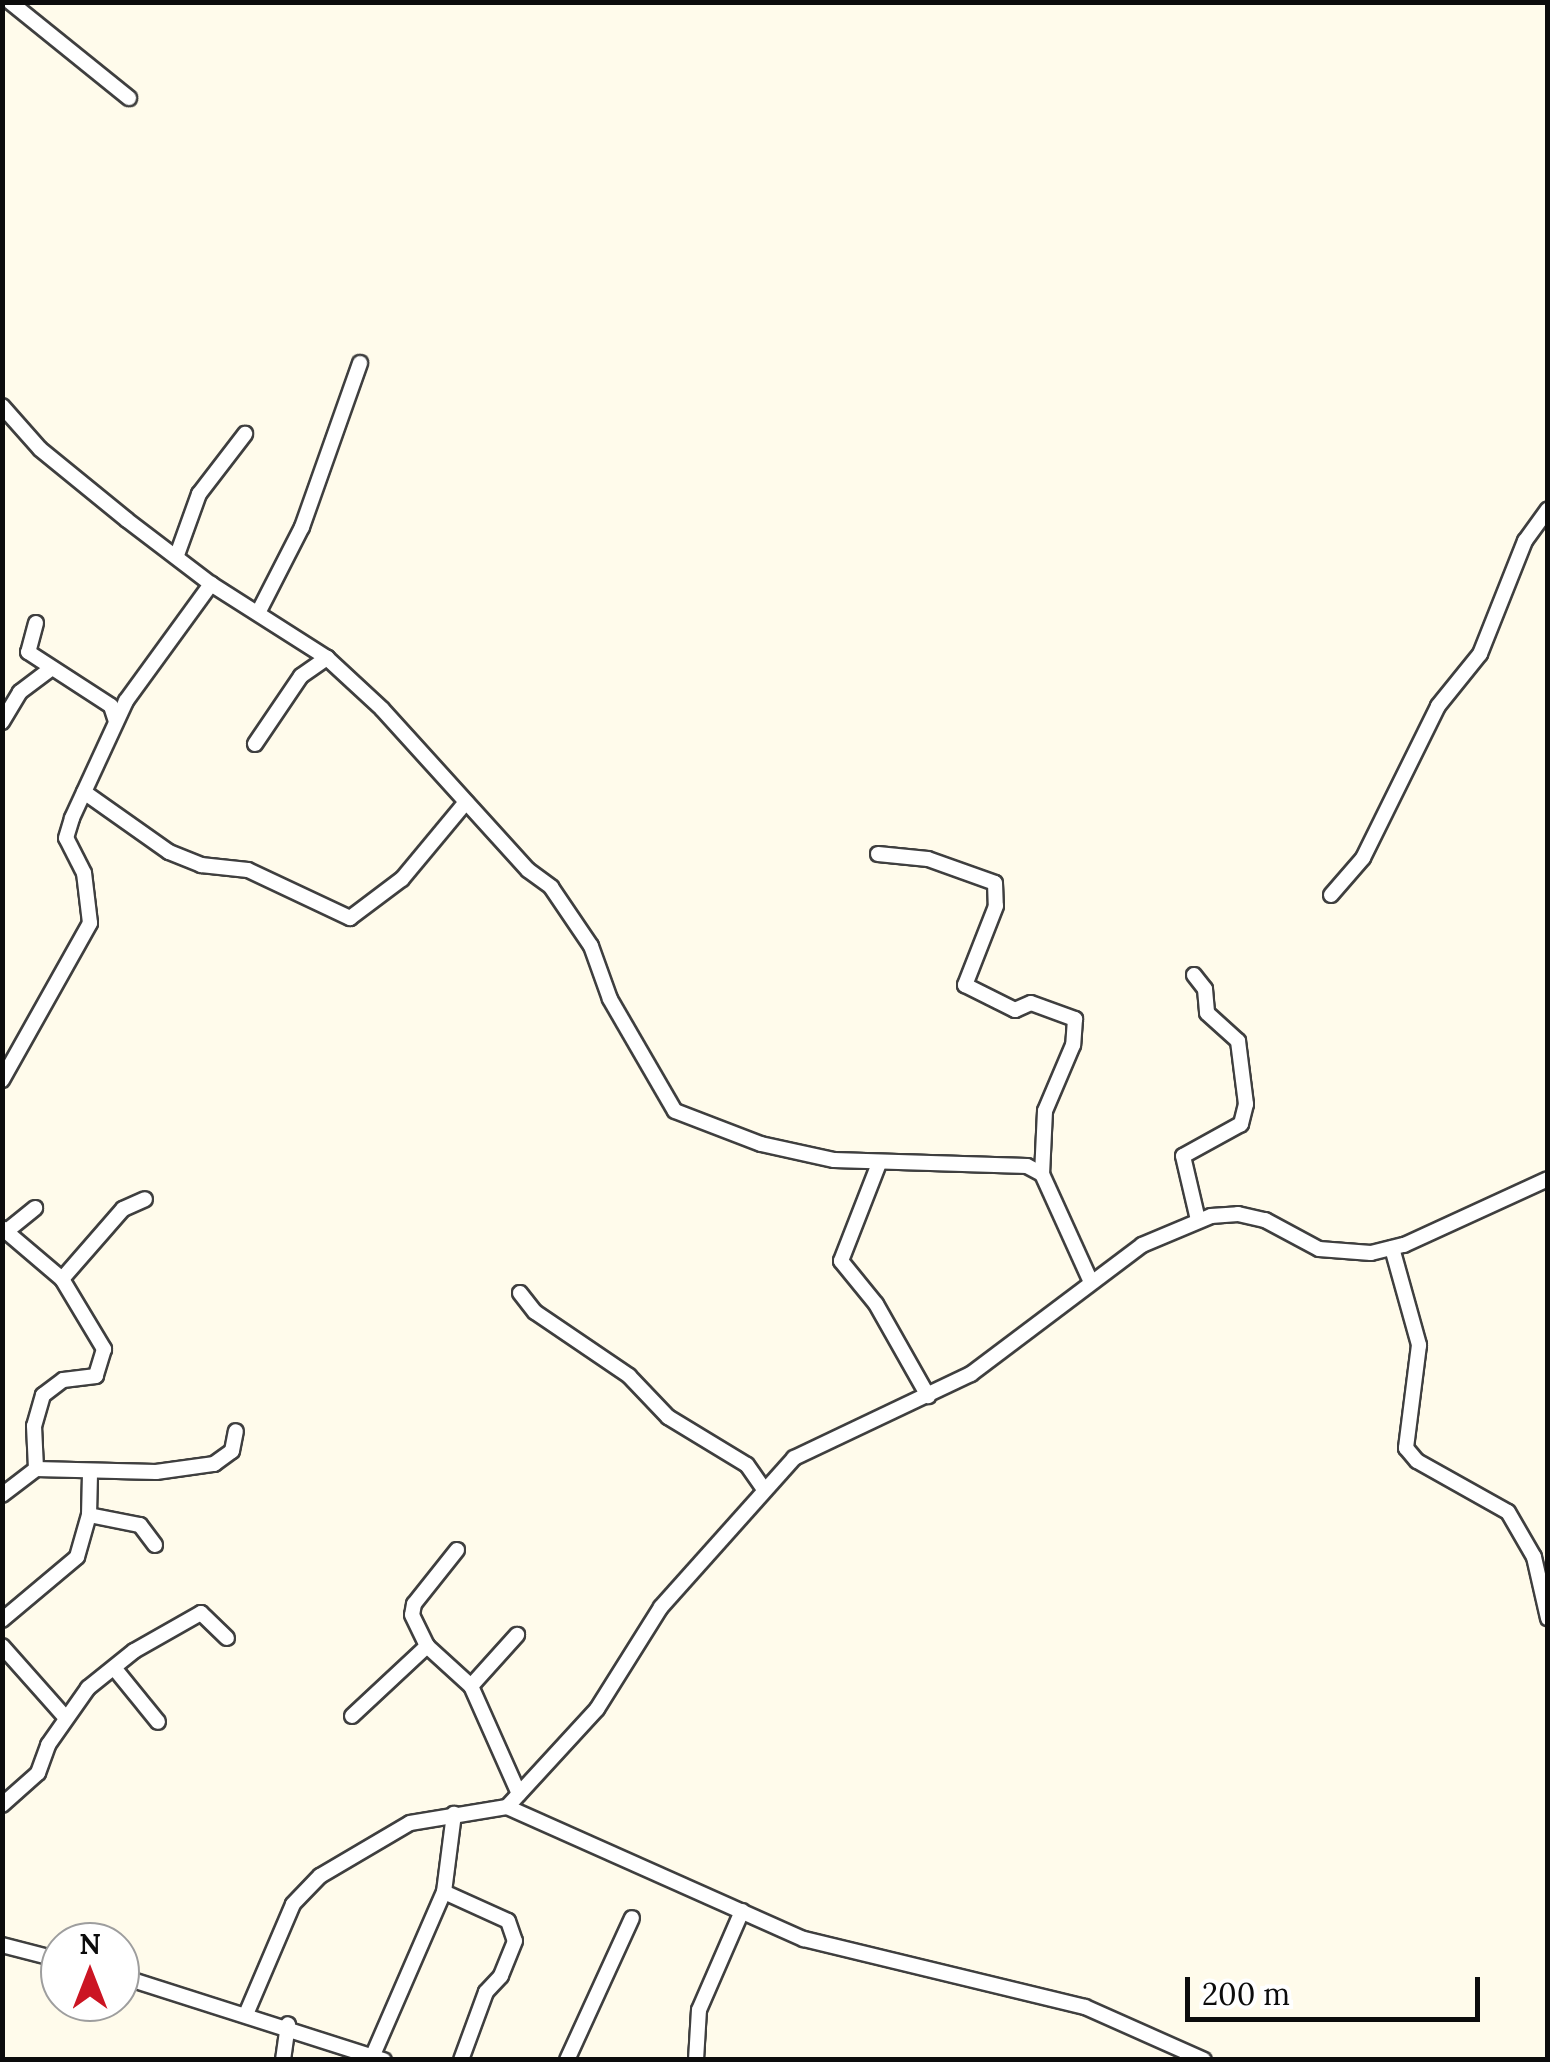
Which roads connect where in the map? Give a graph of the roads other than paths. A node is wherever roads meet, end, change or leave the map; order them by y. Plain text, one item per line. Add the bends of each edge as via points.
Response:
1 (10, 2) edge
2 (130, 98) dead end
3 (360, 362) dead end
4 (2, 406) edge
5 (245, 434) dead end
6 (1548, 510) edge
7 (177, 555) junction
8 (211, 584) junction
9 (258, 612) junction
10 (36, 623) dead end
11 (327, 658) junction
12 (49, 670) junction
13 (117, 710) junction
14 (2, 722) edge
15 (255, 744) dead end
16 (84, 792) junction
17 (466, 802) junction
18 (878, 854) dead end
19 (1331, 896) dead end
20 (1194, 975) dead end
21 (2, 1080) edge
22 (878, 1166) junction
23 (1042, 1174) junction
24 (1548, 1179) edge
25 (145, 1200) dead end
26 (35, 1208) dead end
27 (1198, 1220) junction
28 (5, 1230) edge
29 (1392, 1248) junction
30 (62, 1279) junction
31 (1090, 1280) junction
32 (520, 1293) dead end
33 (928, 1396) junction
34 (236, 1431) dead end
35 (36, 1469) junction
36 (90, 1472) junction
37 (763, 1488) junction
38 (2, 1494) edge
39 (89, 1515) junction
40 (155, 1545) dead end
41 (456, 1550) dead end
42 (1548, 1618) edge
43 (2, 1620) edge
44 (517, 1635) dead end
45 (227, 1638) dead end
46 (2, 1646) edge
47 (427, 1646) junction
48 (115, 1669) junction
49 (471, 1686) junction
50 (352, 1716) dead end
51 (65, 1717) junction
52 (158, 1722) dead end
53 (519, 1794) junction
54 (2, 1805) edge
55 (508, 1807) junction
56 (454, 1814) junction
57 (444, 1892) junction
58 (742, 1911) junction
59 (632, 1918) dead end
60 (2, 1945) edge
61 (40, 1955) edge
62 (140, 1982) edge
63 (247, 2012) junction
64 (288, 2024) junction
65 (379, 2057) edge
66 (282, 2060) edge
67 (461, 2060) edge
68 (567, 2060) edge
69 (696, 2060) edge
70 (1204, 2060) edge

1 - 2 street
3 - 9 street via 302,527
4 - 7 street via 40,449
5 - 7 street via 199,494
6 - 19 street via 1524,542 1480,654 1438,706 1363,858
7 - 8 street
8 - 9 street
8 - 13 street
9 - 11 street
10 - 12 street via 27,648
11 - 15 street via 301,676
11 - 17 street
12 - 13 street
12 - 14 street via 20,692
13 - 16 street
16 - 17 street via 168,852 201,865 248,870 350,918 402,880
16 - 21 street via 66,838 84,872 90,923
17 - 22 street via 570,914 674,1111 761,1144
18 - 23 street via 928,859 995,882 996,906 965,985 1015,1010 1031,1003 1075,1019 1073,1045 1045,1110
20 - 27 street via 1204,989 1207,1014 1238,1041 1246,1117 1183,1156
22 - 23 street via 1000,1164
22 - 33 street via 841,1260 876,1304
23 - 31 street
24 - 29 street
25 - 30 street via 123,1209
26 - 28 street
27 - 29 street via 1238,1214 1265,1220 1320,1249
27 - 31 street
28 - 30 street
29 - 42 street via 1418,1345 1406,1448 1417,1461 1508,1512 1534,1558
30 - 35 street via 105,1358 96,1376 64,1380 43,1395 34,1426
31 - 33 street via 971,1374
32 - 37 street via 535,1312 629,1376 668,1417 747,1464
33 - 37 street via 794,1458
34 - 36 street via 232,1452 214,1464
35 - 36 street
35 - 38 street
36 - 39 street
37 - 53 street via 661,1607 558,1758
39 - 40 street via 140,1525
39 - 43 street via 78,1557
41 - 47 street via 414,1604 412,1615
44 - 49 street
45 - 48 street via 206,1614 197,1614
46 - 51 street
47 - 49 street
47 - 50 street
48 - 51 street
48 - 52 street
49 - 53 street
51 - 54 street via 38,1774
53 - 55 street
55 - 56 street
55 - 58 street
56 - 57 street
56 - 63 street via 387,1834 320,1876 293,1904
57 - 65 street
57 - 67 street via 514,1930 511,1957 486,1992
58 - 69 street via 699,2010
58 - 70 street via 878,1962 1085,2007
59 - 68 street
60 - 61 street
62 - 63 street
63 - 64 street
64 - 65 street
64 - 66 street

